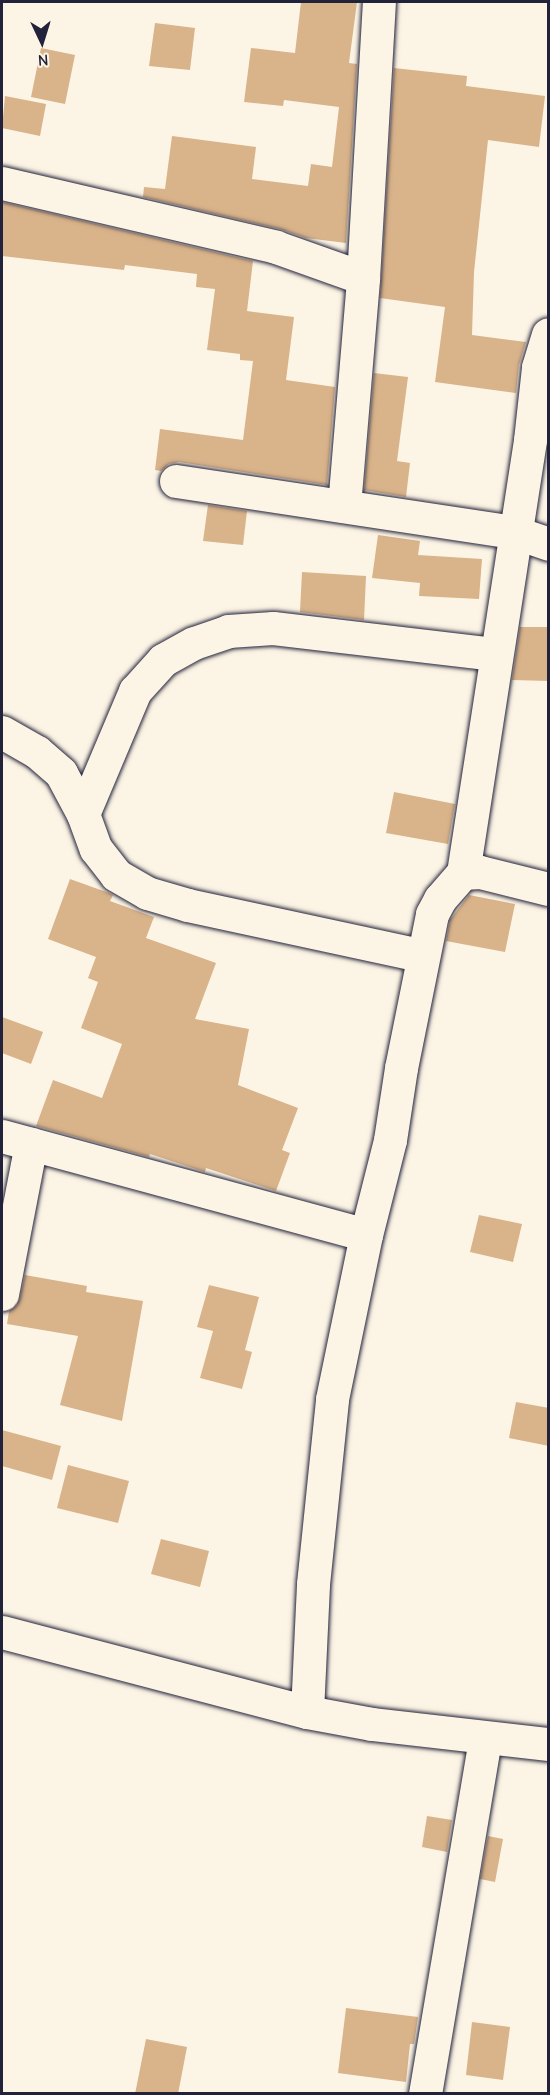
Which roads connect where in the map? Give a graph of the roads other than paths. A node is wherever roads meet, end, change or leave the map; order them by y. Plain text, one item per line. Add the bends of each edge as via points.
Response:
1 (379, 2) edge
2 (2, 183) edge
3 (363, 278) junction
4 (549, 334) edge
5 (176, 481) dead end
6 (344, 506) junction
7 (514, 532) junction
8 (549, 544) edge
9 (495, 654) junction
10 (2, 732) edge
11 (83, 814) junction
12 (463, 873) junction
13 (549, 889) edge
14 (423, 956) junction
15 (16, 1140) edge
16 (366, 1235) junction
17 (2, 1294) edge
18 (2, 1632) edge
19 (307, 1712) junction
20 (485, 1738) junction
21 (549, 1744) edge
22 (425, 2094) edge

1 - 3 street
2 - 3 street via 276,247
3 - 6 street
4 - 7 street via 538,366
5 - 6 street
6 - 7 street
7 - 8 street
7 - 9 street
9 - 11 street via 273,628 228,631 194,643 163,660 135,691
9 - 12 street
10 - 11 street via 37,752 61,773
11 - 14 street via 96,849 116,875 147,893
12 - 13 street via 480,872
12 - 14 street via 432,914
14 - 16 street via 390,1140
15 - 16 street
15 - 17 street
16 - 19 street via 332,1399 313,1584
18 - 19 street
19 - 20 street
20 - 21 street
20 - 22 street

